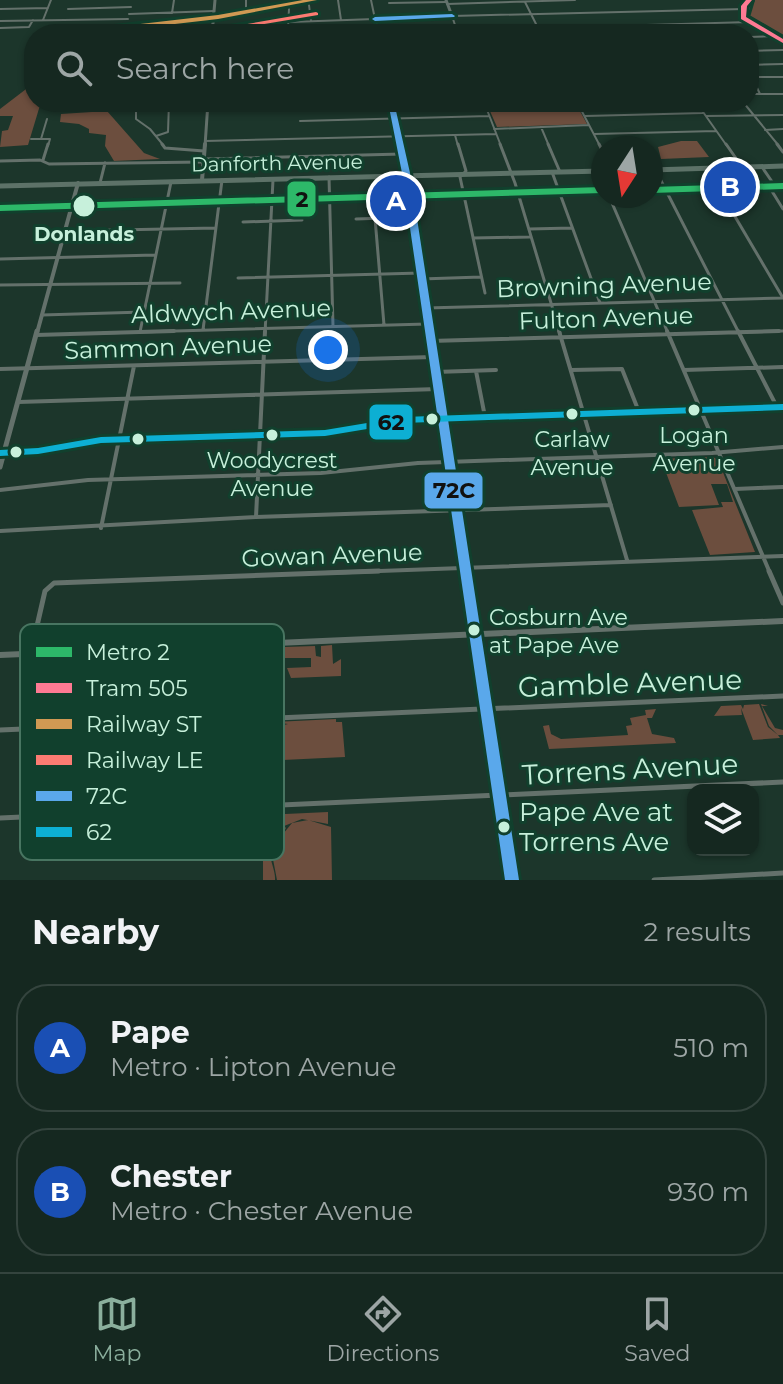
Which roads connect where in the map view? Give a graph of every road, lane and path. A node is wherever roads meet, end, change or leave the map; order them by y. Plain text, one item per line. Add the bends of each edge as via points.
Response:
1 (51, 0) edge
2 (132, 0) edge
3 (174, 0) edge
4 (215, 0) edge
5 (246, 0) edge
6 (338, 0) edge
7 (371, 0) edge
8 (575, 0) edge
9 (749, 0) edge
10 (525, 1) edge
11 (446, 2) edge
12 (87, 3) dead end
13 (389, 3) dead end
14 (309, 5) dead end
15 (131, 7) junction
16 (48, 8) junction
17 (0, 9) edge
18 (68, 9) dead end
19 (85, 9) junction
20 (289, 9) dead end
21 (744, 9) junction
22 (214, 11) junction
23 (246, 11) dead end
24 (172, 13) junction
25 (532, 15) junction
26 (129, 16) junction
27 (452, 16) junction
28 (375, 19) junction
29 (33, 20) junction
30 (43, 20) junction
31 (341, 20) junction
32 (0, 21) edge
33 (311, 21) junction
34 (290, 22) joint
35 (750, 22) junction
36 (31, 24) edge
37 (127, 24) edge
38 (213, 24) edge
39 (376, 24) edge
40 (454, 24) edge
41 (536, 24) edge
42 (689, 24) edge
43 (754, 24) edge
44 (24, 27) edge
45 (759, 27) edge
46 (0, 28) edge
47 (775, 36) junction
48 (759, 37) edge
49 (783, 40) edge
50 (783, 50) edge
51 (759, 51) edge
52 (783, 64) edge
53 (759, 65) edge
54 (759, 77) edge
55 (783, 77) edge
56 (760, 94) edge
57 (783, 94) edge
58 (136, 112) edge
59 (169, 112) edge
60 (207, 112) edge
61 (394, 112) edge
62 (488, 112) edge
63 (583, 112) edge
64 (751, 112) edge
65 (704, 114) junction
66 (753, 115) junction
67 (783, 115) edge
68 (489, 116) junction
69 (585, 116) junction
70 (47, 119) dead end
71 (395, 119) junction
72 (300, 121) dead end
73 (589, 125) junction
74 (541, 127) junction
75 (783, 129) edge
76 (765, 130) junction
77 (495, 131) junction
78 (716, 131) junction
79 (594, 134) joint
80 (455, 135) junction
81 (156, 136) junction
82 (399, 137) junction
83 (31, 139) dead end
84 (41, 139) junction
85 (205, 141) junction
86 (776, 144) junction
87 (783, 144) edge
88 (204, 151) junction
89 (783, 152) edge
90 (402, 154) junction
91 (43, 160) junction
92 (204, 161) junction
93 (0, 162) edge
94 (105, 163) junction
95 (783, 166) edge
96 (742, 167) junction
97 (762, 167) junction
98 (706, 168) junction
99 (663, 170) edge
100 (591, 171) edge
101 (552, 172) junction
102 (560, 172) junction
103 (511, 173) junction
104 (461, 174) junction
105 (407, 175) junction
106 (329, 177) junction
107 (273, 178) junction
108 (202, 180) junction
109 (222, 180) junction
110 (171, 181) junction
111 (78, 183) junction
112 (100, 183) junction
113 (0, 186) edge
114 (775, 186) junction
115 (783, 186) edge
116 (663, 189) edge
117 (358, 196) dead end
118 (409, 196) junction
119 (166, 204) junction
120 (72, 206) junction
121 (0, 208) edge
122 (614, 208) edge
123 (783, 208) edge
124 (413, 217) junction
125 (375, 218) junction
126 (356, 219) dead end
127 (302, 220) dead end
128 (271, 221) junction
129 (243, 222) dead end
130 (216, 228) junction
131 (572, 228) junction
132 (161, 229) junction
133 (529, 229) junction
134 (65, 231) junction
135 (531, 237) junction
136 (473, 238) junction
137 (155, 255) junction
138 (57, 258) junction
139 (0, 259) edge
140 (380, 274) junction
141 (332, 275) junction
142 (421, 276) junction
143 (268, 277) junction
144 (481, 277) junction
145 (238, 278) dead end
146 (180, 283) dead end
147 (150, 284) junction
148 (0, 285) edge
149 (50, 285) junction
150 (485, 293) dead end
151 (783, 298) edge
152 (722, 300) junction
153 (654, 302) junction
154 (600, 303) junction
155 (551, 305) junction
156 (426, 308) junction
157 (144, 312) junction
158 (42, 315) junction
159 (427, 324) junction
160 (384, 325) junction
161 (333, 326) junction
162 (265, 329) junction
163 (203, 330) junction
164 (783, 331) edge
165 (140, 332) junction
166 (739, 332) junction
167 (668, 334) junction
168 (36, 335) junction
169 (560, 337) junction
170 (430, 341) junction
171 (433, 357) junction
172 (264, 362) junction
173 (134, 366) junction
174 (783, 367) edge
175 (757, 368) junction
176 (0, 369) edge
177 (27, 369) junction
178 (496, 370) dead end
179 (571, 370) junction
180 (684, 370) junction
181 (476, 371) junction
182 (435, 372) junction
183 (438, 389) junction
184 (262, 394) junction
185 (127, 398) junction
186 (18, 402) junction
187 (780, 407) edge
188 (701, 410) junction
189 (639, 412) junction
190 (583, 414) junction
191 (485, 417) junction
192 (442, 418) junction
193 (260, 435) junction
194 (119, 440) junction
195 (783, 447) edge
196 (718, 451) junction
197 (2, 453) edge
198 (596, 457) junction
199 (449, 462) junction
200 (0, 467) edge
201 (258, 475) junction
202 (111, 480) junction
203 (783, 487) edge
204 (735, 489) junction
205 (0, 490) edge
206 (611, 505) junction
207 (457, 510) junction
208 (256, 517) junction
209 (101, 528) junction
210 (0, 531) edge
211 (763, 556) junction
212 (783, 556) edge
213 (627, 560) junction
214 (465, 568) junction
215 (783, 603) edge
216 (783, 621) edge
217 (37, 624) edge
218 (475, 634) junction
219 (284, 642) edge
220 (20, 653) edge
221 (0, 655) edge
222 (783, 696) edge
223 (486, 709) junction
224 (284, 718) edge
225 (20, 729) edge
226 (0, 730) edge
227 (783, 782) edge
228 (499, 795) junction
229 (284, 805) edge
230 (20, 817) edge
231 (0, 818) edge
232 (783, 873) edge
233 (512, 880) edge
234 (654, 880) edge

1 - 16 street
2 - 15 street
3 - 24 street
4 - 22 street
5 - 23 street
6 - 31 street
7 - 28 street
8 - 10 street
9 - 21 main road
10 - 11 street
10 - 25 street
11 - 13 street
11 - 27 main road
12 - 19 street
14 - 33 street
15 - 19 street
15 - 26 street
16 - 17 street
16 - 30 street
18 - 19 street
20 - 34 street
21 - 25 street
21 - 35 main road
22 - 24 street
22 - 38 street
24 - 26 street
25 - 27 street
25 - 41 street
26 - 30 street
26 - 37 street
27 - 28 main road
27 - 40 street
28 - 31 street
28 - 39 main road
29 - 30 street
29 - 32 street
29 - 36 street
31 - 33 street
33 - 34 street
35 - 42 street
35 - 43 main road
44 - 46 street
45 - 47 main road
47 - 48 street
47 - 49 main road
50 - 51 street
52 - 53 street
54 - 55 street
56 - 57 street
58 - 81 street via 135,118
59 - 81 street via 168,132
60 - 85 street
61 - 71 main road
62 - 68 street
63 - 69 street
64 - 66 street
65 - 66 street
65 - 69 street
65 - 78 street
66 - 67 street
66 - 76 street
68 - 71 street
68 - 77 street
69 - 73 street
70 - 84 street
71 - 72 street
71 - 82 main road
73 - 74 street
73 - 79 street
74 - 77 street
74 - 102 street
75 - 76 street
76 - 86 street
77 - 80 street
77 - 103 street
78 - 79 street
78 - 96 street
80 - 82 street
80 - 104 street via 466,171
81 - 88 street via 168,149
82 - 85 street
82 - 90 main road
83 - 84 street
84 - 91 street via 50,139
85 - 88 street
86 - 87 street
86 - 89 street
88 - 92 street
90 - 92 street
90 - 105 main road
91 - 93 street
91 - 94 street
92 - 94 street
92 - 108 street
94 - 112 street
95 - 97 main road
96 - 97 main road
96 - 98 main road
97 - 114 street
98 - 99 main road
98 - 151 street
100 - 102 main road, Danforth Avenue
101 - 102 main road, Danforth Avenue
101 - 103 main road, Danforth Avenue
101 - 131 street
103 - 104 main road, Danforth Avenue
103 - 133 street
104 - 105 main road, Danforth Avenue
104 - 136 street
105 - 106 main road, Danforth Avenue
105 - 118 main road
106 - 107 main road, Danforth Avenue
106 - 141 street
107 - 109 main road, Danforth Avenue
107 - 128 street
108 - 109 main road, Danforth Avenue
108 - 110 main road, Danforth Avenue
109 - 130 street
110 - 112 main road, Danforth Avenue
110 - 119 street
111 - 112 main road, Danforth Avenue
111 - 113 main road, Danforth Avenue
111 - 120 street
114 - 115 street
114 - 123 street via 770,188
116 - 152 street
117 - 118 street
118 - 124 main road
119 - 120 street
119 - 132 street
120 - 121 street
120 - 134 street
122 - 153 street
124 - 125 street
124 - 142 main road
125 - 126 street
125 - 140 street
127 - 128 street
128 - 129 street
128 - 143 street
130 - 132 street
130 - 163 street
131 - 133 street
131 - 154 street
132 - 134 street
132 - 137 street
133 - 135 street
134 - 138 street
135 - 136 street
135 - 155 street
136 - 144 street
137 - 138 street
137 - 147 street
138 - 139 street
138 - 149 street
140 - 141 street
140 - 142 street
140 - 160 street
141 - 143 street
141 - 161 street
142 - 144 street
142 - 156 main road
143 - 145 street
143 - 162 street
144 - 150 street
146 - 147 street
147 - 149 street
147 - 157 street
148 - 149 street
149 - 158 street
151 - 152 street, Browning Avenue
152 - 153 street, Browning Avenue
152 - 166 street
153 - 154 street, Browning Avenue
153 - 167 street
154 - 155 street, Browning Avenue
155 - 156 street, Browning Avenue
155 - 169 street
156 - 159 main road
157 - 158 street
157 - 165 street
158 - 168 street
159 - 160 street, Aldwych Avenue
159 - 170 main road
160 - 161 street, Aldwych Avenue
161 - 162 street, Aldwych Avenue
162 - 163 street, Aldwych Avenue
162 - 172 street
163 - 165 street, Aldwych Avenue
164 - 166 street, Fulton Avenue
165 - 168 street, Aldwych Avenue
166 - 167 street, Fulton Avenue
166 - 175 street
167 - 169 street, Fulton Avenue
167 - 180 street
168 - 177 street
169 - 170 street, Fulton Avenue
169 - 179 street
170 - 171 main road
171 - 172 street, Sammon Avenue
171 - 182 main road
172 - 173 street, Sammon Avenue
172 - 184 street
173 - 177 street, Sammon Avenue
173 - 185 street
174 - 175 street
175 - 180 street
175 - 187 street
176 - 177 street, Sammon Avenue
177 - 186 street
178 - 181 street
179 - 189 street via 622,369
179 - 190 street
180 - 188 street
181 - 182 street
181 - 191 street
182 - 183 main road
183 - 184 street
183 - 192 main road
184 - 185 street
184 - 193 street
185 - 186 street
185 - 194 street
186 - 197 street
187 - 188 street
188 - 189 street
188 - 196 street
189 - 190 street
190 - 191 street
190 - 198 street
191 - 192 street
192 - 193 street via 325,433
192 - 199 main road
193 - 194 street
193 - 201 street
194 - 197 street
194 - 202 street
195 - 196 street
196 - 198 street
196 - 204 street
197 - 200 street
198 - 199 street
198 - 206 street
199 - 201 street
199 - 207 main road
201 - 202 street
201 - 208 street
202 - 205 street
202 - 209 street
203 - 204 street
204 - 211 street
206 - 207 street
206 - 213 street
207 - 208 street
207 - 214 main road
208 - 209 street
209 - 210 street
211 - 212 street, Gowan Avenue
211 - 213 street, Gowan Avenue
211 - 215 street
213 - 214 street, Gowan Avenue
214 - 217 street, Gowan Avenue via 54,583 45,591
214 - 218 main road
216 - 218 street
218 - 219 street
218 - 223 main road
220 - 221 street
222 - 223 street, Gamble Avenue
223 - 224 street, Gamble Avenue
223 - 228 main road
225 - 226 street, Gamble Avenue
227 - 228 street, Torrens Avenue
228 - 229 street, Torrens Avenue
228 - 233 main road
230 - 231 street, Torrens Avenue
232 - 234 street

